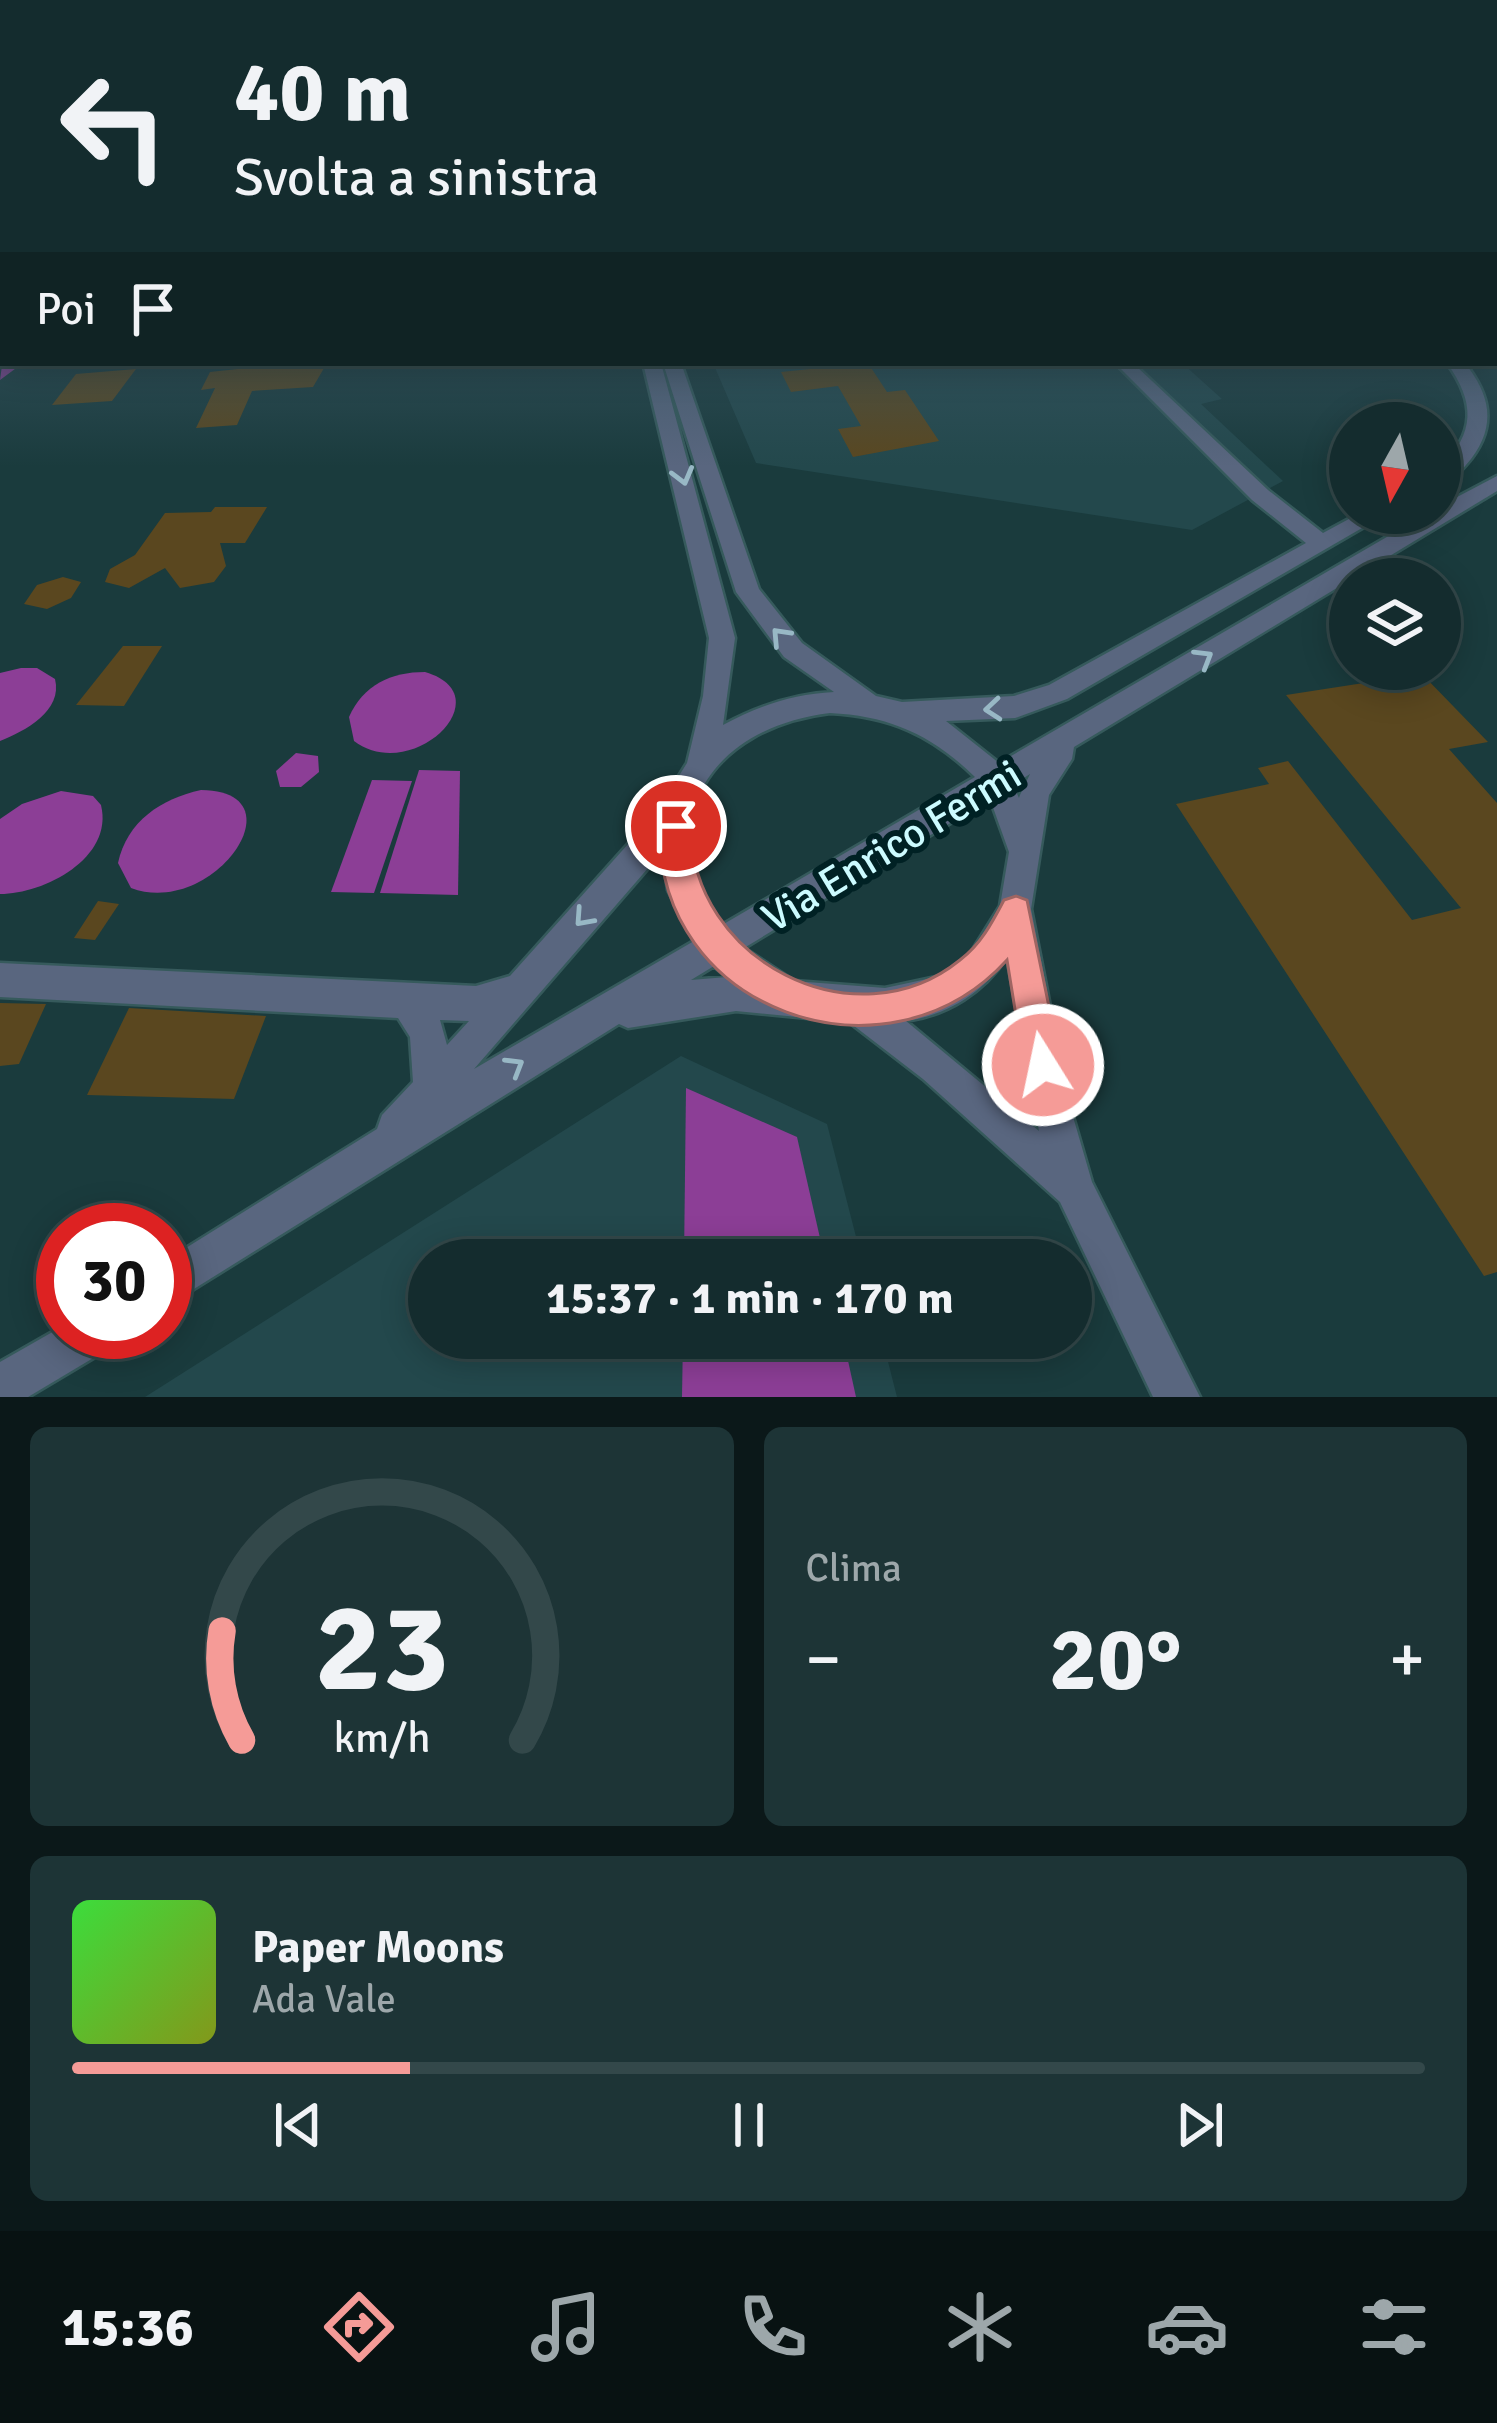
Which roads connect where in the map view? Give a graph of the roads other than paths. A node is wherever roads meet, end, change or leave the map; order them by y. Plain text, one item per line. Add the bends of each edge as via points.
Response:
1 (653, 366) edge
2 (673, 366) edge
3 (1125, 366) edge
4 (1458, 366) edge
5 (1497, 446) edge
6 (1461, 460) edge
7 (1461, 466) edge
8 (1497, 482) edge
9 (1340, 534) edge
10 (1322, 544) junction
11 (887, 709) junction
12 (1077, 734) junction
13 (690, 783) junction
14 (996, 783) junction
15 (1021, 844) junction
16 (1016, 911) junction
17 (717, 948) junction
18 (0, 980) edge
19 (521, 988) junction
20 (399, 997) junction
21 (808, 1002) junction
22 (862, 1010) junction
23 (597, 1017) junction
24 (446, 1093) junction
25 (1074, 1188) junction
26 (192, 1269) edge
27 (49, 1359) edge
28 (0, 1388) edge
29 (1177, 1397) edge

1 -> 13 street via 722,638 716,696
11 -> 2 street via 813,668 759,612
3 - 10 street
4 - 6 street via 1479,405 1474,448
5 - 7 street
12 -> 8 street, Via Enrico Fermi
9 - 10 street
10 -> 11 street via 1079,682 1015,707
11 - 13 street via 832,701 771,712 728,736
11 - 14 street via 946,734
12 - 14 street, Via Enrico Fermi
12 - 15 street via 1036,787
13 - 17 street via 675,859 683,892
13 -> 19 street via 658,833
14 - 15 street
14 - 17 street, Via Enrico Fermi
15 - 16 street
16 - 22 street via 972,973 900,1006
16 - 25 street via 1050,1103
17 - 21 street via 760,982
17 - 23 street, Via Enrico Fermi
18 - 20 street
19 - 20 street via 476,1004
19 - 24 street
20 - 24 street via 428,1034
21 - 22 street
21 - 23 street via 704,995
22 - 25 street
24 -> 23 street, Via Enrico Fermi
24 - 26 street, Via Enrico Fermi via 378,1148
25 - 29 street
27 - 28 street

